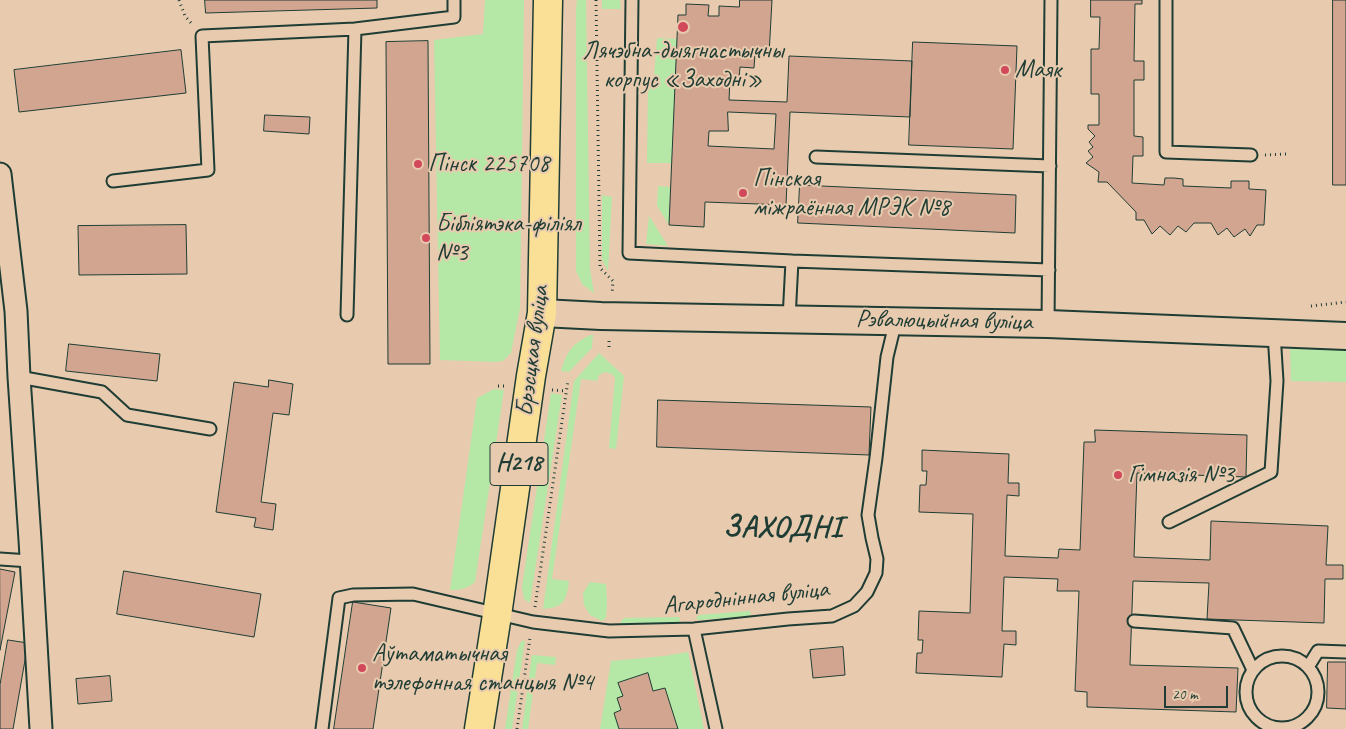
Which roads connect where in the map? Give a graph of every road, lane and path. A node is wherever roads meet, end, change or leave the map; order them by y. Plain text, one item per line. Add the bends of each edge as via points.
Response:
1 (179, 0) edge
2 (454, 0) edge
3 (548, 0) edge
4 (596, 0) edge
5 (632, 0) edge
6 (1051, 0) edge
7 (1166, 0) edge
8 (356, 29) junction
9 (202, 36) junction
10 (1251, 155) dead end
11 (816, 157) dead end
12 (1050, 166) junction
13 (0, 174) edge
14 (113, 181) dead end
15 (792, 261) junction
16 (1049, 270) junction
17 (1346, 302) edge
18 (1312, 306) dead end
19 (8, 311) edge
20 (542, 313) junction
21 (347, 315) dead end
22 (611, 316) junction
23 (789, 319) junction
24 (896, 320) junction
25 (1048, 324) junction
26 (1274, 333) junction
27 (1346, 336) edge
28 (609, 347) dead end
29 (18, 377) junction
30 (568, 380) dead end
31 (210, 429) dead end
32 (1169, 522) dead end
33 (0, 559) edge
34 (30, 561) junction
35 (497, 615) junction
36 (1134, 621) dead end
37 (533, 622) junction
38 (694, 629) junction
39 (1346, 652) edge
40 (1308, 667) junction
41 (1253, 670) junction
42 (1254, 716) junction
43 (1309, 724) edge
44 (41, 729) edge
45 (322, 729) edge
46 (479, 729) edge
47 (517, 729) edge
48 (716, 729) edge
49 (1253, 729) edge

1 - 9 path via 184,16
2 - 8 lane via 454,17
3 - 20 main road, Брэсцкая вуліца / Н218
4 - 22 path via 600,268 613,281
5 - 15 lane via 629,253
6 - 12 lane
7 - 10 lane via 1166,152
8 - 9 lane
8 - 21 lane
9 - 14 lane via 208,170
11 - 12 lane
12 - 16 lane
13 - 19 street
15 - 16 lane
15 - 23 lane
16 - 25 lane
17 - 18 path
19 - 29 street
20 - 22 street, Рэвалюцыйная вуліца
20 - 35 main road, Брэсцкая вуліца / Н218
22 - 23 street, Рэвалюцыйная вуліца
22 - 28 path
23 - 24 street, Рэвалюцыйная вуліца
24 - 25 street, Рэвалюцыйная вуліца
24 - 38 lane, Агароднінная вуліца via 887,357 868,515 877,559 876,573 867,592 854,606 832,616
25 - 26 street, Рэвалюцыйная вуліца
26 - 27 street, Рэвалюцыйная вуліца
26 - 32 lane via 1277,381 1271,472
29 - 31 lane via 102,392 127,415
29 - 34 street
30 - 37 path
33 - 34 lane
34 - 44 street
35 - 37 lane, Агароднінная вуліца
35 - 45 lane, Агароднінная вуліца via 413,594 340,598
35 - 46 main road, Брэсцкая вуліца / Н218
36 - 41 lane via 1233,628
37 - 38 lane, Агароднінная вуліца via 609,631
37 - 47 path
38 - 48 lane
39 - 40 lane via 1318,651
40 - 41 lane via 1298,659 1274,656
40 - 43 lane via 1318,688 1318,699
41 - 42 lane via 1245,693
42 - 43 lane via 1274,728
42 - 49 lane

